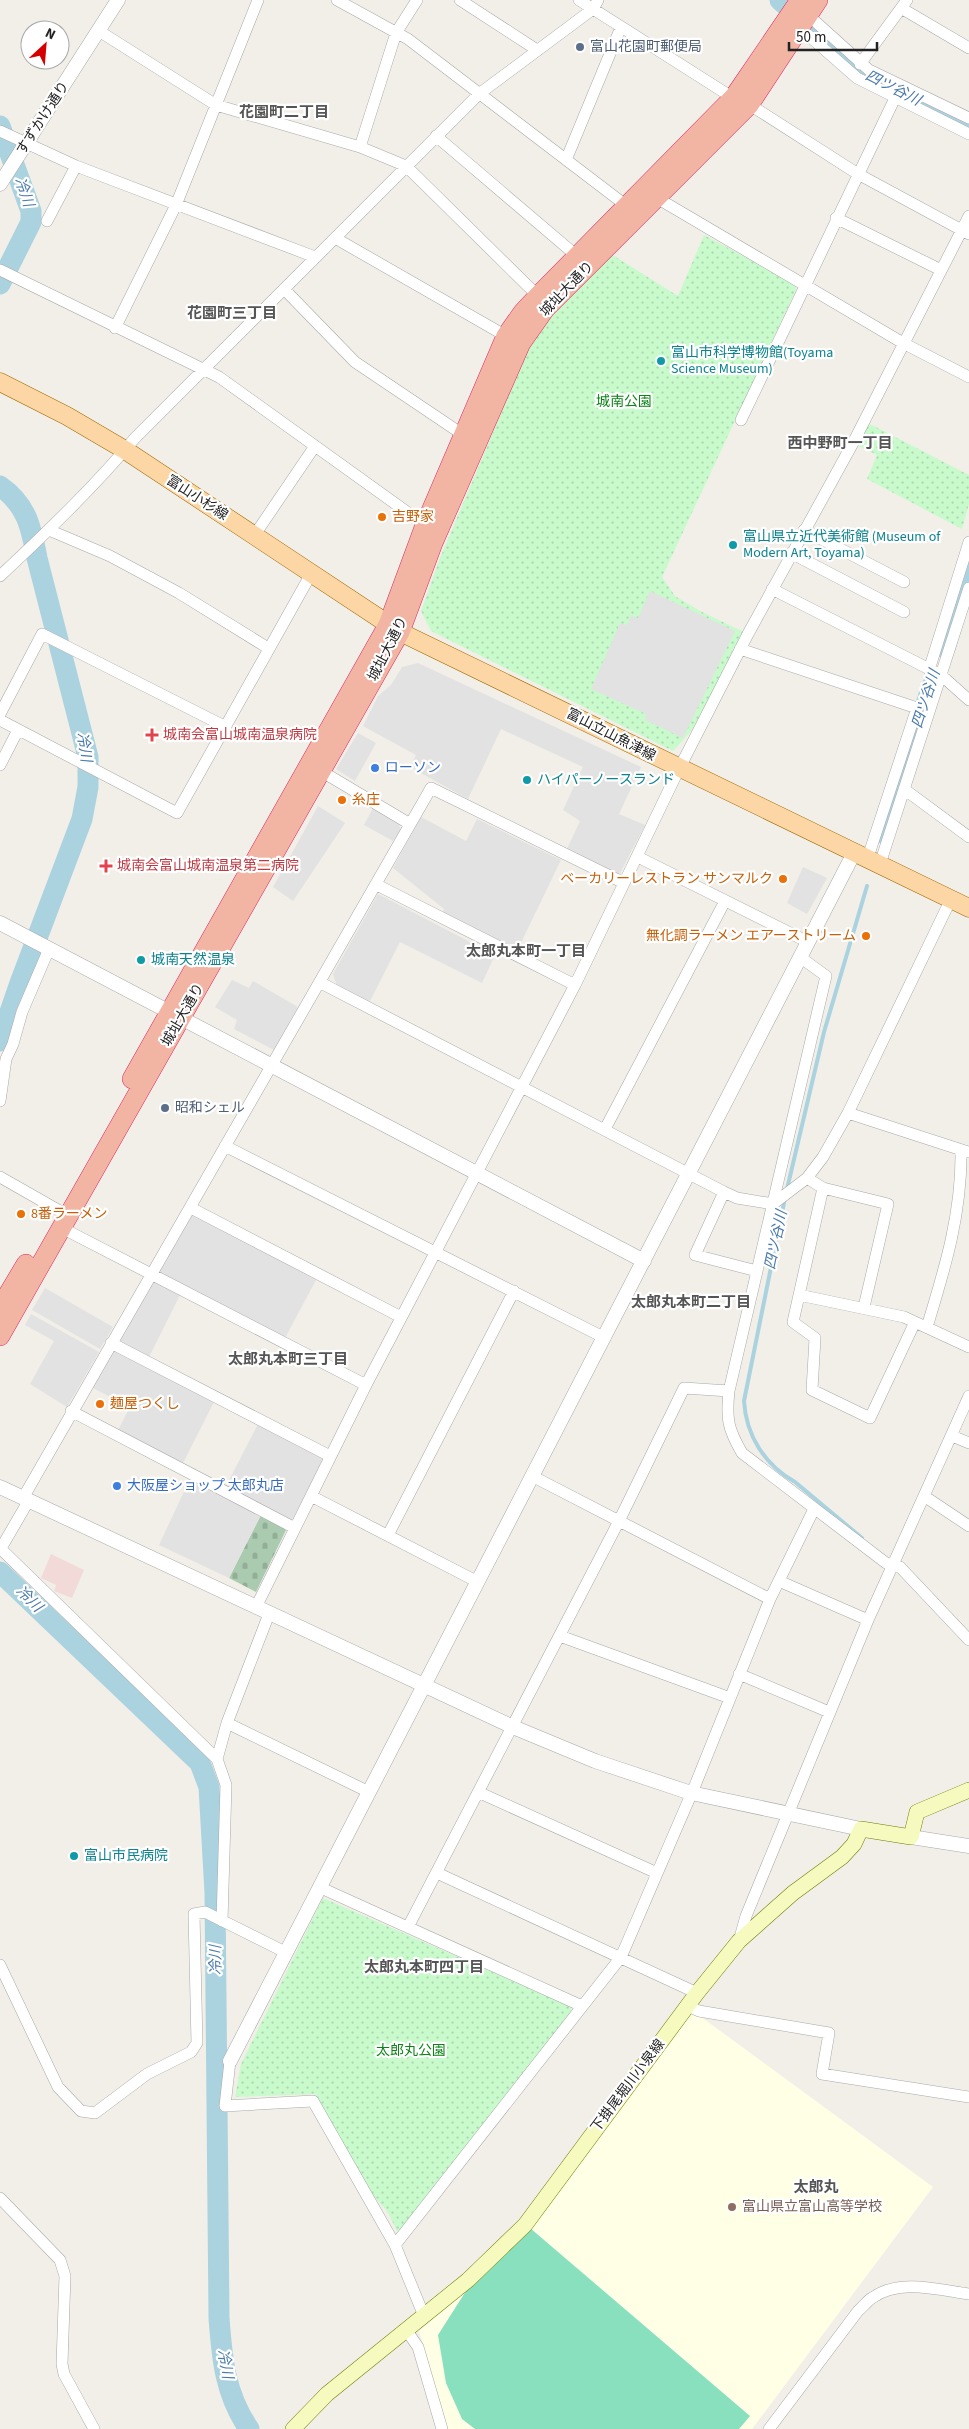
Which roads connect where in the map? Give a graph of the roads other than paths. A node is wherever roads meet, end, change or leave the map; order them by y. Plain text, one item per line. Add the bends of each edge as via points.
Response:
1 (118, 0) edge
2 (258, 0) edge
3 (337, 0) edge
4 (417, 0) edge
5 (460, 0) edge
6 (579, 0) edge
7 (596, 4) edge
8 (904, 4) edge
9 (802, 14) edge
10 (621, 27) junction
11 (99, 31) junction
12 (396, 33) junction
13 (969, 48) edge
14 (537, 50) junction
15 (860, 64) junction
16 (479, 94) junction
17 (895, 98) junction
18 (742, 101) junction
19 (216, 105) junction
20 (969, 118) edge
21 (0, 131) edge
22 (969, 134) edge
23 (436, 136) junction
24 (26, 143) junction
25 (360, 147) junction
26 (566, 160) junction
27 (76, 166) junction
28 (406, 166) junction
29 (858, 174) junction
30 (0, 184) edge
31 (657, 198) junction
32 (176, 205) junction
33 (628, 207) junction
34 (969, 216) edge
35 (836, 218) junction
36 (46, 221) dead end
37 (965, 232) edge
38 (335, 238) junction
39 (314, 257) junction
40 (578, 257) junction
41 (0, 270) edge
42 (941, 270) junction
43 (804, 283) junction
44 (284, 289) junction
45 (538, 296) junction
46 (115, 328) junction
47 (506, 336) junction
48 (903, 343) junction
49 (203, 370) junction
50 (969, 377) edge
51 (0, 382) edge
52 (741, 420) dead end
53 (462, 434) junction
54 (315, 446) junction
55 (124, 450) junction
56 (425, 525) junction
57 (49, 530) junction
58 (804, 530) junction
59 (254, 536) junction
60 (969, 542) edge
61 (791, 553) junction
62 (311, 574) junction
63 (0, 576) edge
64 (904, 582) dead end
65 (969, 588) edge
66 (772, 589) junction
67 (904, 612) dead end
68 (394, 628) junction
69 (268, 648) junction
70 (740, 649) junction
71 (929, 670) junction
72 (941, 675) junction
73 (969, 700) edge
74 (0, 714) edge
75 (0, 720) edge
76 (226, 728) junction
77 (18, 730) junction
78 (0, 765) edge
79 (679, 769) junction
80 (321, 771) junction
81 (904, 789) junction
82 (410, 824) junction
83 (969, 837) edge
84 (638, 857) junction
85 (868, 857) junction
86 (624, 882) junction
87 (377, 885) junction
88 (951, 899) junction
89 (725, 901) junction
90 (969, 908) edge
91 (0, 923) edge
92 (808, 942) junction
93 (45, 947) junction
94 (800, 958) junction
95 (321, 983) junction
96 (575, 985) junction
97 (175, 1016) junction
98 (271, 1068) junction
99 (522, 1086) junction
100 (0, 1101) edge
101 (848, 1113) junction
102 (605, 1129) junction
103 (226, 1146) junction
104 (965, 1151) edge
105 (689, 1173) junction
106 (476, 1175) junction
107 (0, 1177) edge
108 (807, 1178) junction
109 (823, 1188) junction
110 (724, 1192) junction
111 (773, 1204) junction
112 (190, 1208) junction
113 (59, 1218) junction
114 (436, 1252) junction
115 (644, 1261) junction
116 (757, 1271) junction
117 (151, 1274) junction
118 (514, 1291) junction
119 (799, 1295) junction
120 (864, 1307) junction
121 (0, 1308) edge
122 (401, 1317) junction
123 (915, 1322) junction
124 (927, 1328) junction
125 (0, 1336) edge
126 (605, 1338) junction
127 (111, 1343) junction
128 (969, 1347) edge
129 (366, 1385) junction
130 (729, 1392) junction
131 (969, 1396) edge
132 (71, 1411) junction
133 (952, 1436) junction
134 (969, 1444) edge
135 (330, 1456) junction
136 (532, 1476) junction
137 (0, 1487) edge
138 (311, 1496) junction
139 (924, 1496) junction
140 (26, 1499) junction
141 (814, 1509) junction
142 (619, 1521) junction
143 (969, 1526) edge
144 (295, 1528) junction
145 (388, 1535) junction
146 (0, 1550) edge
147 (893, 1565) junction
148 (778, 1581) junction
149 (478, 1582) junction
150 (770, 1599) junction
151 (256, 1607) junction
152 (269, 1614) junction
153 (868, 1620) junction
154 (560, 1636) junction
155 (969, 1640) edge
156 (739, 1674) junction
157 (425, 1686) junction
158 (730, 1698) junction
159 (828, 1712) junction
160 (226, 1723) junction
161 (513, 1727) junction
162 (217, 1759) junction
163 (969, 1790) edge
164 (370, 1792) junction
165 (478, 1792) junction
166 (691, 1793) junction
167 (789, 1814) junction
168 (861, 1829) junction
169 (911, 1837) junction
170 (969, 1846) edge
171 (437, 1873) junction
172 (657, 1873) junction
173 (319, 1888) junction
174 (222, 1921) junction
175 (408, 1928) junction
176 (739, 1941) junction
177 (284, 1952) junction
178 (621, 1957) junction
179 (0, 1964) edge
180 (698, 1993) junction
181 (582, 2006) junction
182 (688, 2006) junction
183 (230, 2061) joint
184 (969, 2097) edge
185 (0, 2198) edge
186 (395, 2245) junction
187 (969, 2294) edge
188 (424, 2316) junction
189 (407, 2331) junction
190 (94, 2429) edge
191 (292, 2429) edge
192 (442, 2429) edge
193 (769, 2429) edge

1 - 11 street, すずかけ通り
2 - 19 street
3 - 12 street
4 - 12 street
5 - 14 street
6 - 7 street
7 - 10 street
7 - 14 street
8 - 13 street
8 - 15 street
9 - 15 street
9 - 17 street via 857,78
9 - 18 highway, 城址大通り
10 - 18 street
10 - 26 street
11 - 19 street
11 - 24 street, すずかけ通り
12 - 16 street
12 - 25 street
14 - 16 street
15 - 20 street
16 - 23 street
16 - 26 street
17 - 22 street
17 - 29 street
18 - 29 street
18 - 31 highway, 城址大通り
18 - 33 highway, 城址大通り
19 - 25 street
19 - 32 street
21 - 24 street
23 - 28 street
23 - 40 street
24 - 27 street
24 - 30 street, すずかけ通り
25 - 28 street
26 - 33 street
27 - 32 street
27 - 36 street
28 - 38 street
28 - 45 street
29 - 35 street
29 - 37 street
31 - 43 street
31 - 68 highway, 城址大通り via 545,309 521,343
32 - 39 street
32 - 46 street
33 - 40 highway, 城址大通り
34 - 37 street
35 - 42 street
35 - 43 street
37 - 42 street
38 - 39 street
38 - 47 street
39 - 44 street
40 - 45 highway, 城址大通り
41 - 46 street
42 - 48 street
43 - 48 street
43 - 52 street
44 - 49 street
44 - 53 street via 355,362
45 - 47 highway, 城址大通り
46 - 49 street
47 - 53 highway, 城址大通り
48 - 50 street
48 - 58 street via 868,415
49 - 54 street via 219,377
49 - 55 street
51 - 55 main road, 富山小杉線
53 - 56 highway, 城址大通り
54 - 56 street
54 - 59 street
55 - 57 street
55 - 59 main road, 富山小杉線
56 - 68 highway, 城址大通り
57 - 63 street
57 - 69 street via 110,556 179,593
58 - 61 street
58 - 64 street
59 - 62 main road, 富山小杉線
60 - 71 street
61 - 66 street
61 - 67 street
62 - 68 main road, 富山小杉線
62 - 69 street
65 - 72 street
66 - 70 street
66 - 71 street
68 - 79 main road, 富山立山魚津線
68 - 80 highway, 城址大通り
68 - 97 highway, 城址大通り
69 - 76 street
70 - 79 street
70 - 85 street via 916,708
71 - 72 street
72 - 73 street
72 - 81 street
74 - 76 street via 42,634
75 - 77 street
76 - 77 street via 176,813
77 - 78 street
79 - 84 street
79 - 85 main road, 富山立山魚津線
80 - 82 street
80 - 97 highway, 城址大通り
81 - 83 street
81 - 85 street
82 - 86 street via 431,788
82 - 87 street
84 - 86 street
84 - 89 street
85 - 88 main road, 富山立山魚津線
85 - 92 street
86 - 96 street
87 - 95 street
87 - 96 street
88 - 90 main road, 富山立山魚津線
88 - 101 street
89 - 92 street
89 - 102 street
91 - 93 street
92 - 94 street
93 - 97 street
93 - 100 street via 6,1059
94 - 105 street
94 - 111 street via 826,976
95 - 98 street
95 - 99 street
96 - 99 street
97 - 98 street
97 - 113 highway, 城址大通り
98 - 103 street
98 - 106 street
99 - 102 street
99 - 106 street
101 - 104 street
101 - 108 street
102 - 105 street
103 - 112 street
103 - 114 street
104 - 124 street via 952,1247
105 - 110 street
105 - 115 street
106 - 114 street
106 - 115 street
107 - 113 street
108 - 109 street
108 - 111 street
109 - 119 street
109 - 120 street via 888,1204
110 - 111 street via 737,1198
110 - 116 street via 695,1255
111 - 116 street
112 - 117 street
112 - 122 street
113 - 117 street
113 - 121 highway, 城址大通り
113 - 125 highway, 城址大通り
114 - 118 street
114 - 122 street
115 - 126 street
116 - 130 street
117 - 127 street
117 - 129 street
118 - 126 street
118 - 145 street
119 - 120 street
119 - 123 street via 793,1322 815,1338 812,1390 870,1418
120 - 123 street
122 - 129 street
123 - 124 street
124 - 128 street
126 - 136 street
127 - 132 street
127 - 135 street
129 - 135 street
130 - 141 street via 727,1421 742,1452
130 - 142 street via 684,1388
131 - 133 street
132 - 140 street
132 - 144 street
133 - 134 street
133 - 139 street
135 - 138 street
136 - 142 street
136 - 149 street
137 - 140 street
138 - 144 street
138 - 145 street
139 - 143 street
139 - 147 street
140 - 146 street
140 - 151 street
141 - 147 street
141 - 148 street
142 - 150 street
142 - 154 street
144 - 151 street
145 - 149 street
146 - 162 street
147 - 153 street
147 - 155 street via 900,1568
148 - 150 street
148 - 153 street
149 - 157 street
150 - 156 street
151 - 152 street
152 - 157 street
152 - 160 street
153 - 159 street
154 - 158 street
154 - 161 street
156 - 158 street
156 - 159 street
157 - 161 street
157 - 164 street
158 - 166 street
159 - 167 street
160 - 162 street
160 - 164 street
161 - 165 street
161 - 166 street via 595,1761
162 - 174 street via 226,1785
163 - 169 main road via 917,1812
164 - 173 street
165 - 171 street
165 - 172 street
166 - 167 street
166 - 172 street
167 - 168 street
167 - 176 street via 746,1916
168 - 169 main road
168 - 176 main road, 下掛尾堀川小泉線 via 854,1844 842,1857 793,1893
169 - 170 street
171 - 175 street
171 - 178 street
172 - 178 street
173 - 175 street
173 - 177 street
174 - 177 street
174 - 179 street via 205,1912 194,1914 196,2043 191,2052 147,2074 95,2113 81,2111 58,2086
175 - 181 street
176 - 180 main road, 下掛尾堀川小泉線
177 - 183 street
178 - 180 street
178 - 181 street
180 - 182 main road, 下掛尾堀川小泉線
181 - 186 street
182 - 184 street via 699,2011 828,2033 822,2074
182 - 188 main road, 下掛尾堀川小泉線 via 525,2226
183 - 186 street via 225,2106 313,2101
185 - 190 street via 60,2260 65,2276 64,2374
186 - 188 street
187 - 193 street via 909,2287 891,2289 873,2297
188 - 189 main road, 下掛尾堀川小泉線
189 - 191 main road, 下掛尾堀川小泉線 via 327,2394
189 - 192 street via 418,2347

